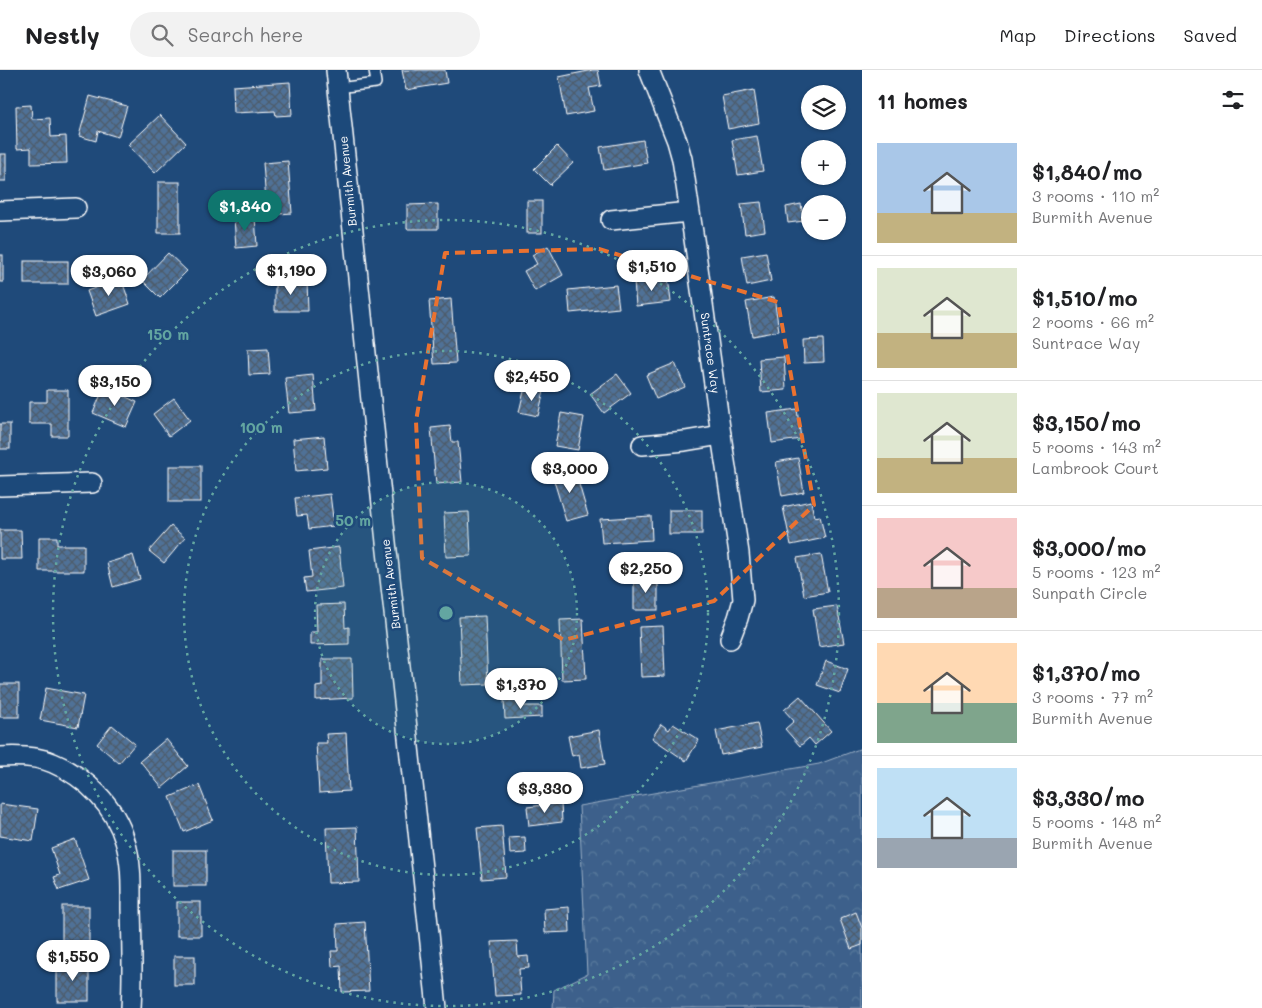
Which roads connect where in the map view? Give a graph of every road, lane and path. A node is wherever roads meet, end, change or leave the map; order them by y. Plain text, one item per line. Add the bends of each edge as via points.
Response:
1 (374, 70) edge
2 (649, 70) edge
3 (337, 79) edge
4 (76, 208) dead end
5 (0, 211) edge
6 (689, 212) junction
7 (610, 220) dead end
8 (721, 435) junction
9 (642, 446) dead end
10 (92, 483) dead end
11 (0, 486) edge
12 (730, 639) dead end
13 (0, 757) edge
14 (131, 1008) edge
15 (437, 1008) edge

1 - 3 lane via 376,83
2 - 6 street, Suntrace Way via 682,159
3 - 15 street, Burmith Avenue
4 - 5 street
6 - 7 street
6 - 8 street, Suntrace Way
8 - 9 street
8 - 12 street, Suntrace Way via 743,600
10 - 11 street
13 - 14 street via 52,762 71,772 98,794 115,817 125,840 130,874

